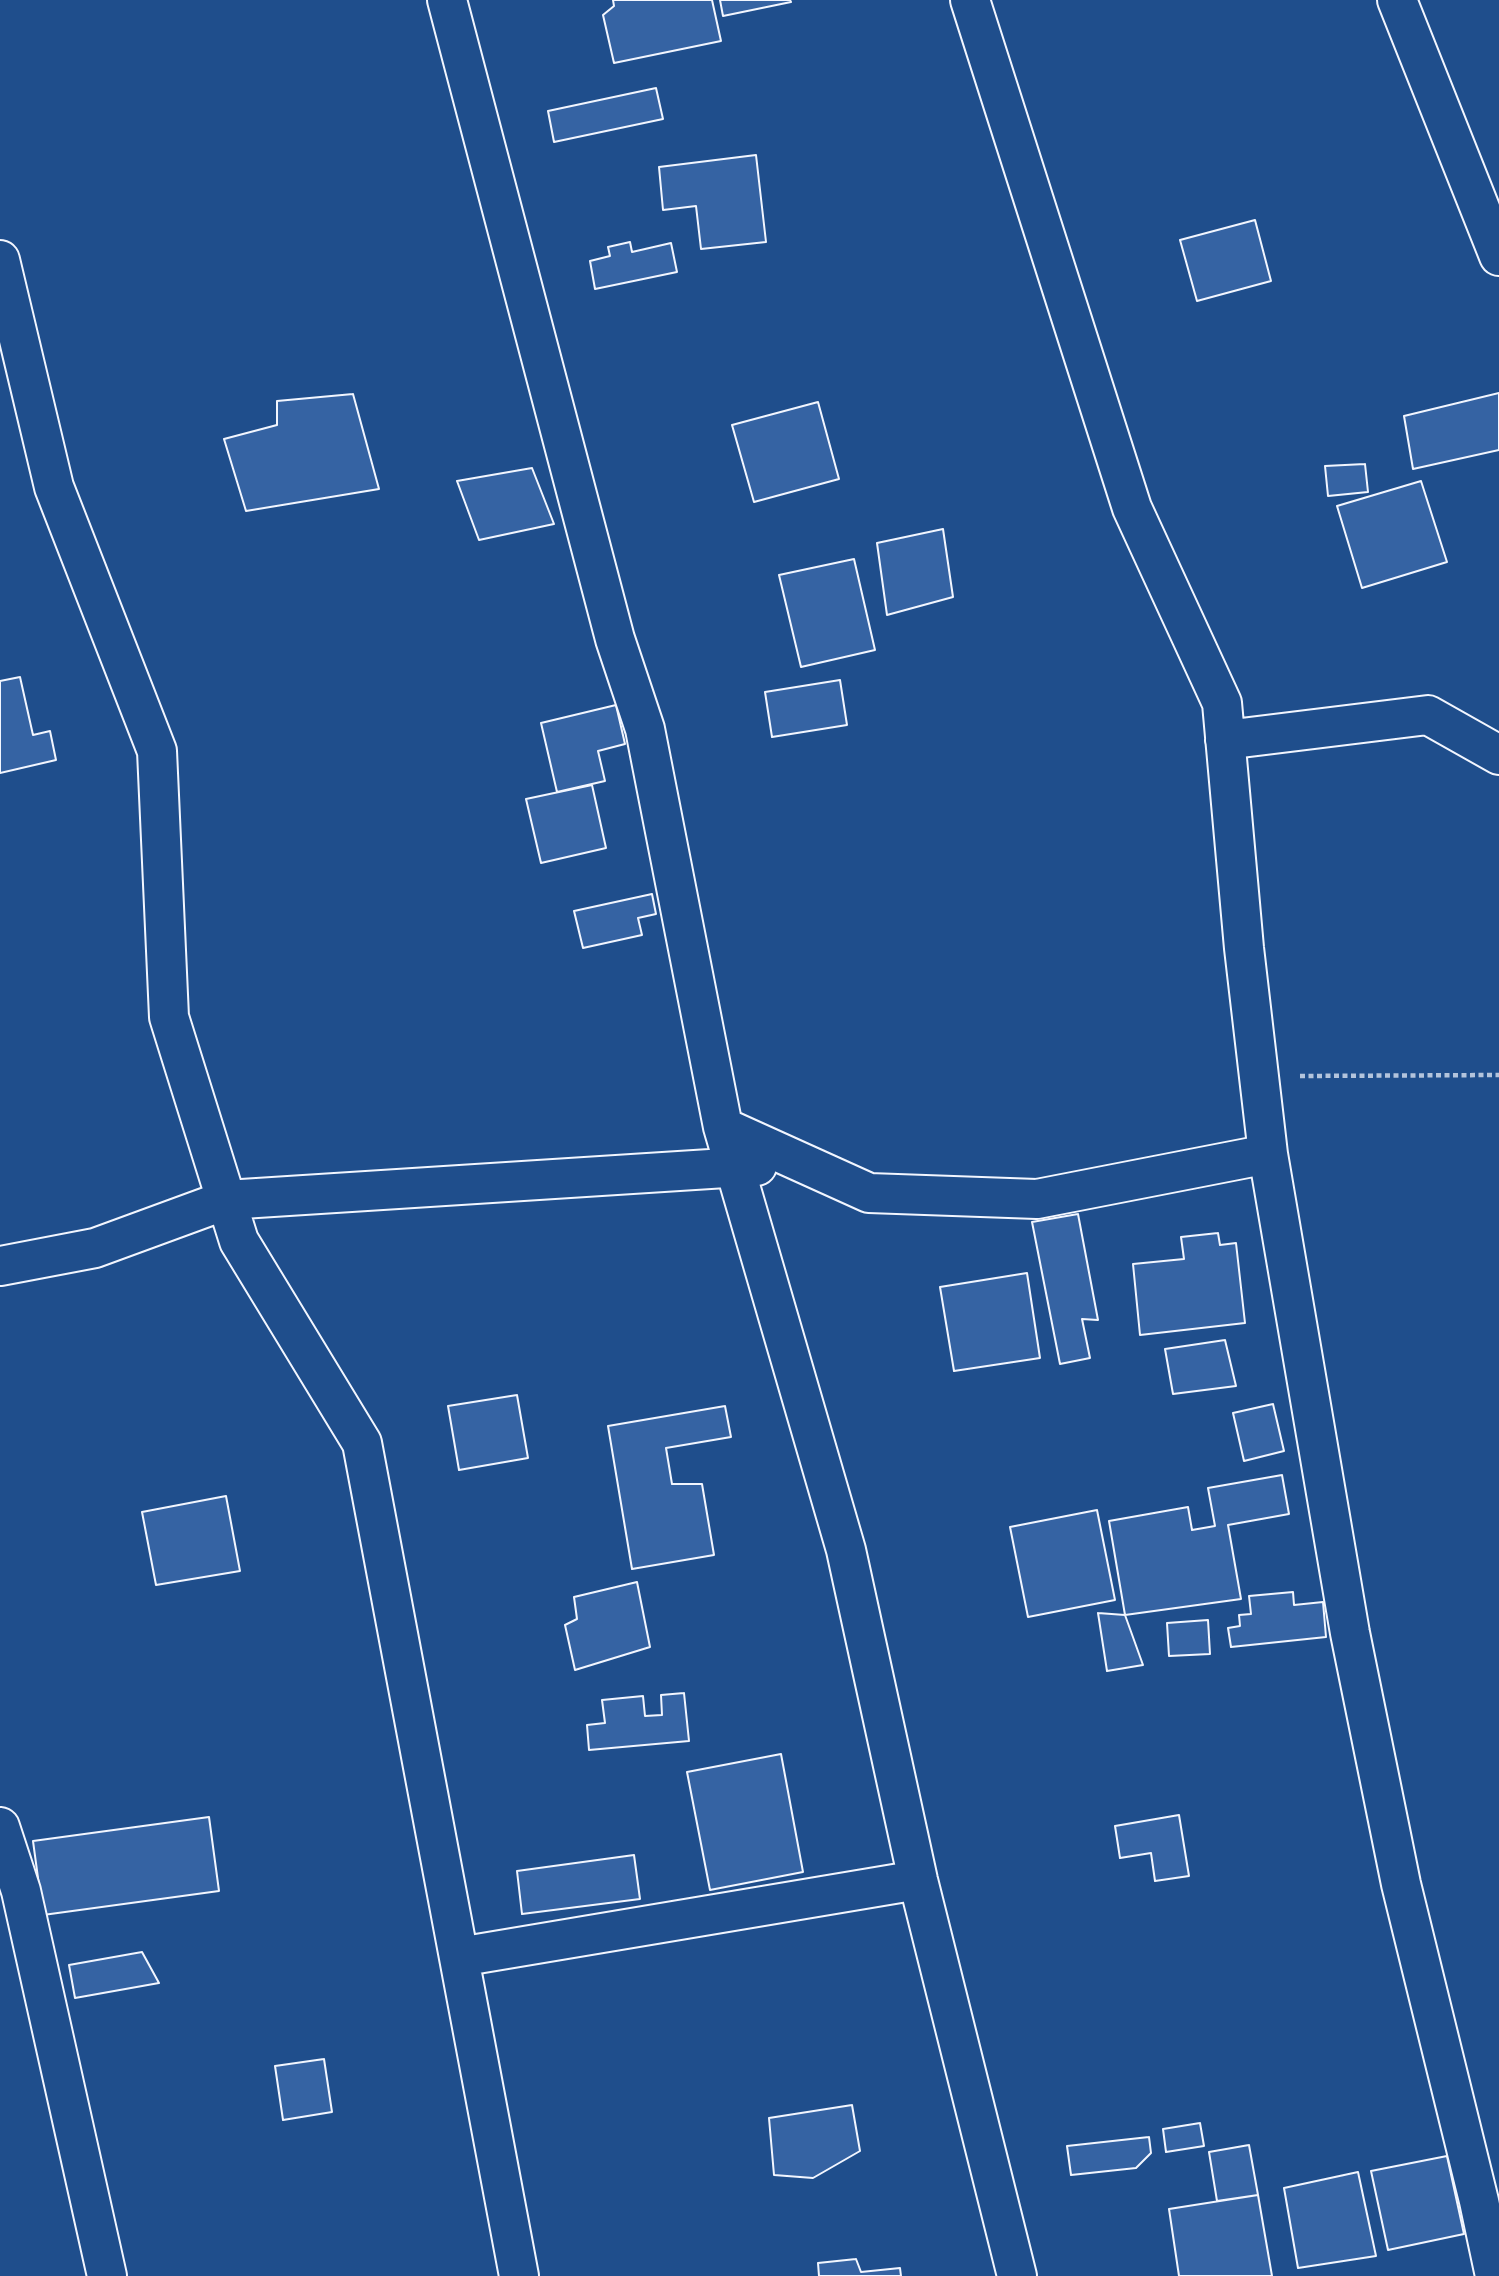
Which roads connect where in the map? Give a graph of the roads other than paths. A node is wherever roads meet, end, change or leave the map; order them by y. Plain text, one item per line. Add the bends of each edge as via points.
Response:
1 (447, 0) edge
2 (970, 0) edge
3 (1398, 0) edge
4 (1499, 256) edge
5 (0, 260) edge
6 (1225, 740) junction
7 (1499, 755) edge
8 (723, 1127) junction
9 (1268, 1154) junction
10 (801, 1163) junction
11 (734, 1167) junction
12 (226, 1200) junction
13 (0, 1266) edge
14 (0, 1827) edge
15 (918, 1880) junction
16 (459, 1957) junction
17 (107, 2276) edge
18 (519, 2276) edge
19 (1017, 2276) edge
20 (1495, 2276) edge

1 - 8 street via 615,639 645,729
2 - 6 street via 1132,508 1222,703
3 - 4 street
5 - 12 street via 54,487 157,751 169,1017
6 - 7 street via 1428,715
6 - 9 street
8 - 10 street
8 - 11 street
9 - 10 street via 1037,1199 869,1194
9 - 20 street via 1350,1633 1398,1871
10 - 11 street
11 - 12 street
11 - 15 street via 846,1550
12 - 13 street via 95,1248
12 - 16 street via 239,1241 362,1443
14 - 17 street via 21,1891
15 - 16 street
15 - 19 street
16 - 18 street

